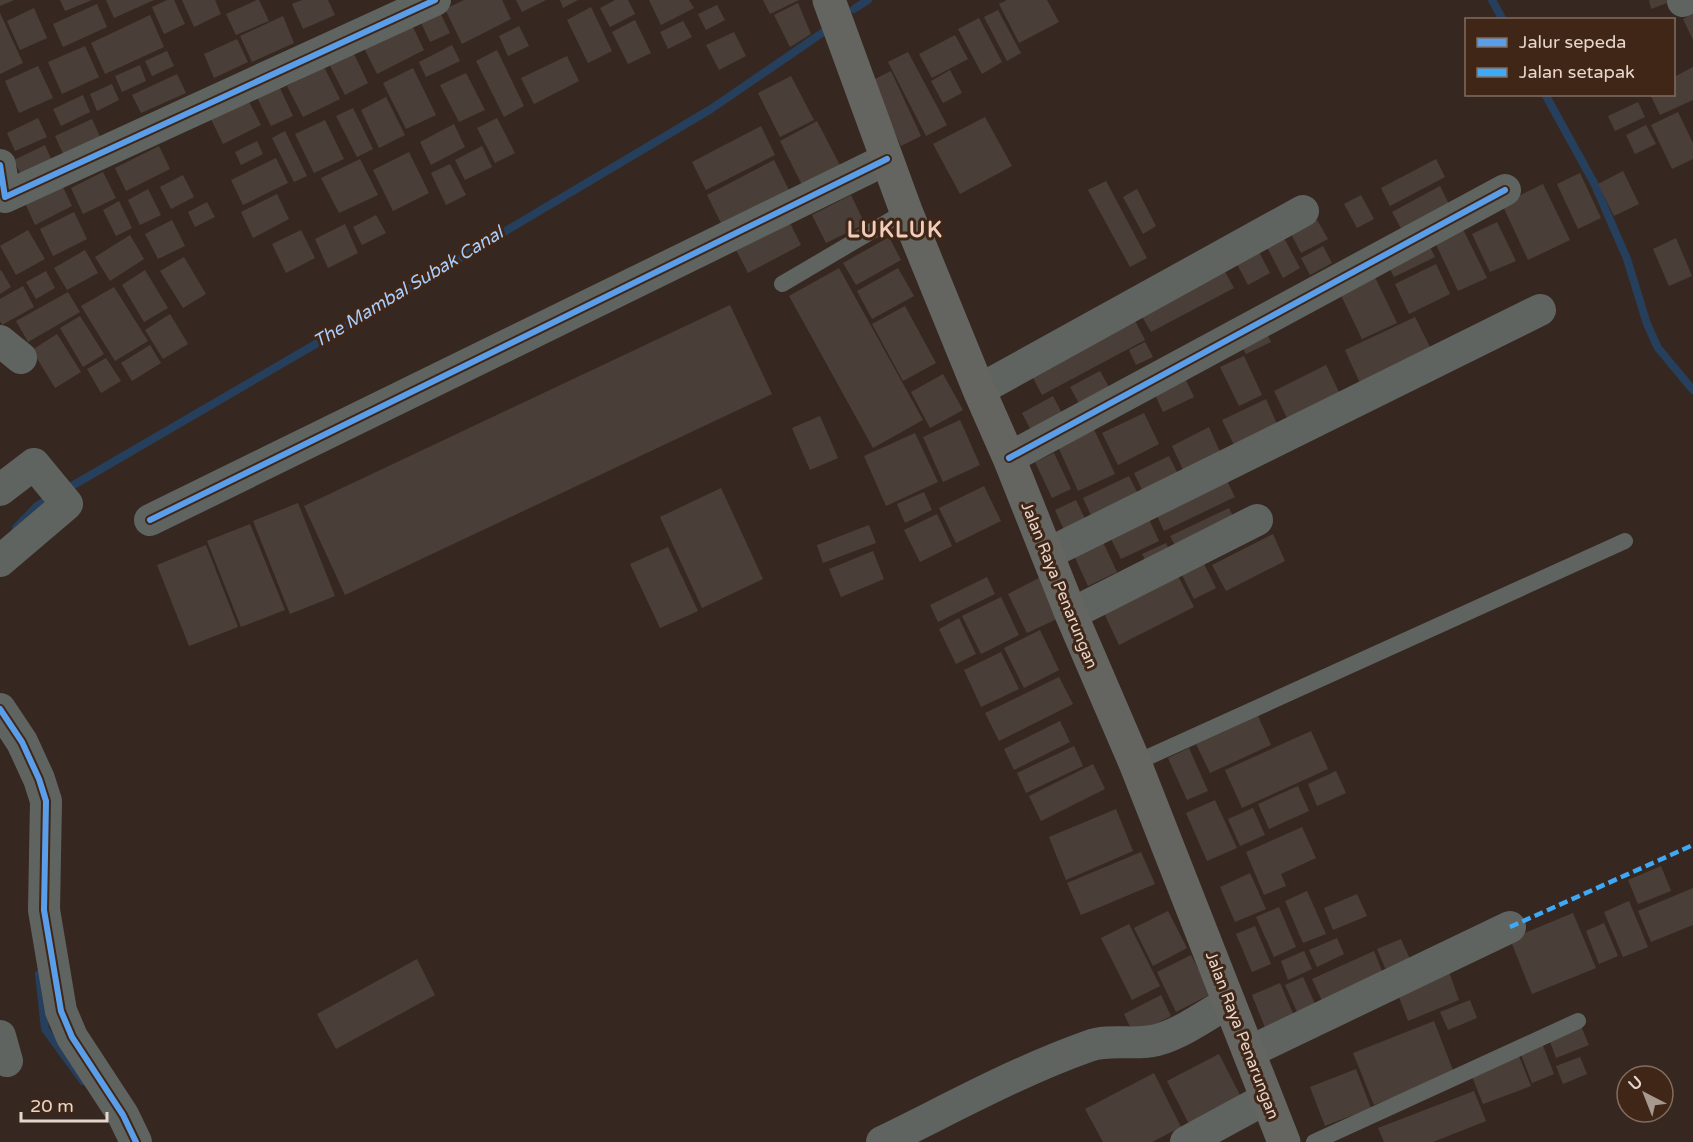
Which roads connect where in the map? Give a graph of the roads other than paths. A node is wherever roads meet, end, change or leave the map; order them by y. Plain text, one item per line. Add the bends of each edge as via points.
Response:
1 (419, 4) edge
2 (834, 15) edge
3 (887, 159) junction
4 (0, 165) edge
5 (1505, 190) dead end
6 (3, 204) edge
7 (906, 211) junction
8 (1303, 211) dead end
9 (782, 284) dead end
10 (1540, 310) dead end
11 (979, 390) junction
12 (1009, 458) junction
13 (0, 490) edge
14 (150, 520) dead end
15 (1257, 520) dead end
16 (1625, 541) dead end
17 (1047, 554) junction
18 (0, 561) edge
19 (1071, 614) junction
20 (0, 709) edge
21 (1135, 763) junction
22 (1510, 927) dead end
23 (1229, 1002) junction
24 (1578, 1021) dead end
25 (1249, 1052) junction
26 (1268, 1098) junction
27 (136, 1142) edge
28 (882, 1142) edge
29 (1186, 1142) edge
30 (1284, 1142) edge
31 (1314, 1142) edge

1 - 6 street
2 - 3 main road, Jalan Raya Penarungan
3 - 7 main road, Jalan Raya Penarungan
3 - 14 street
4 - 6 street
5 - 12 street
7 - 9 lane
7 - 11 main road, Jalan Raya Penarungan
8 - 11 street
10 - 17 street
11 - 12 main road, Jalan Raya Penarungan
12 - 17 main road, Jalan Raya Penarungan
13 - 18 street via 34,464 67,504
15 - 19 street
16 - 21 lane
17 - 19 main road, Jalan Raya Penarungan
19 - 21 main road, Jalan Raya Penarungan
20 - 27 street via 22,742 46,801 44,910 61,1011 72,1037
21 - 23 main road, Jalan Raya Penarungan
22 - 25 street
23 - 25 main road, Jalan Raya Penarungan
23 - 28 street via 1158,1040 1101,1043 1050,1061
24 - 31 lane
25 - 26 main road, Jalan Raya Penarungan
26 - 29 street
26 - 30 main road, Jalan Raya Penarungan

